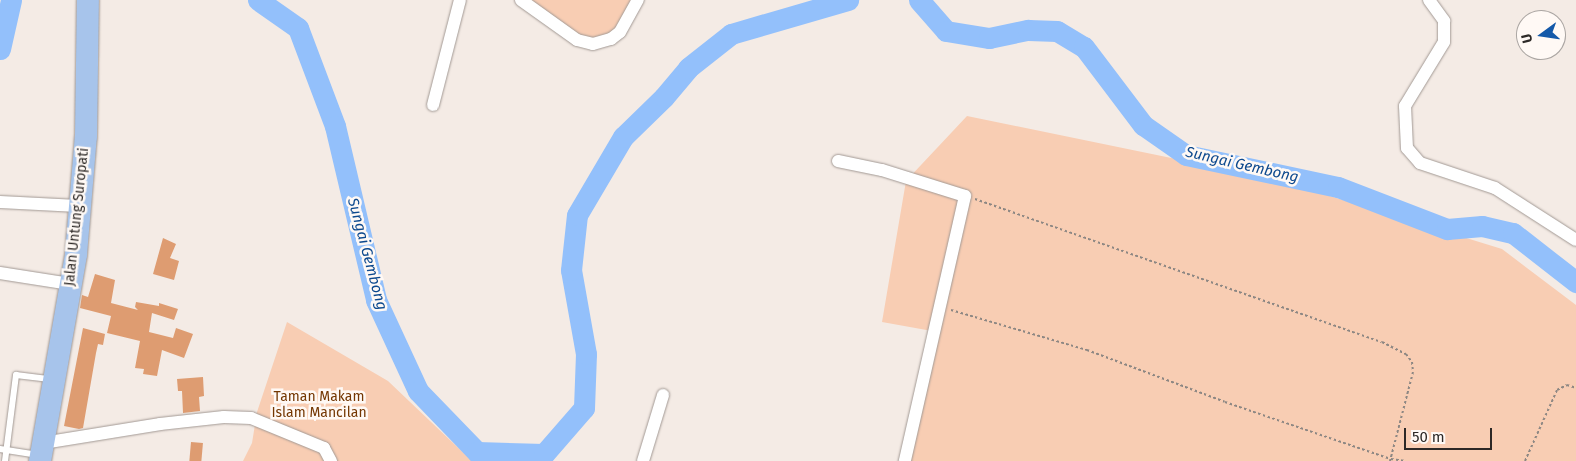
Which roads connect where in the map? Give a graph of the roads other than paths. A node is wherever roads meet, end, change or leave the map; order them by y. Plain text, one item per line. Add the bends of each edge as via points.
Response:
1 (88, 0) edge
2 (460, 0) edge
3 (522, 0) edge
4 (638, 0) edge
5 (1429, 0) edge
6 (433, 105) dead end
7 (838, 161) dead end
8 (0, 202) edge
9 (78, 206) junction
10 (1576, 240) edge
11 (0, 273) edge
12 (70, 284) junction
13 (53, 380) junction
14 (663, 395) dead end
15 (3, 449) edge
16 (41, 453) edge
17 (5, 461) edge
18 (331, 461) edge
19 (643, 461) edge
20 (905, 461) edge

1 - 9 highway, Jalan Untung Suropati via 86,136
2 - 6 street
3 - 4 street via 577,40 593,44 620,32
5 - 10 street via 1444,21 1444,42 1405,106 1404,124 1410,152 1420,163 1495,188
7 - 20 street via 882,170 965,196
8 - 9 street
9 - 12 highway, Jalan Untung Suropati via 76,254
11 - 12 street
12 - 13 highway, Jalan Untung Suropati
13 - 15 lane via 16,375
13 - 16 highway, Jalan Untung Suropati
14 - 19 street
15 - 16 lane
15 - 17 lane
16 - 18 street via 160,424 224,417 251,418 324,448

